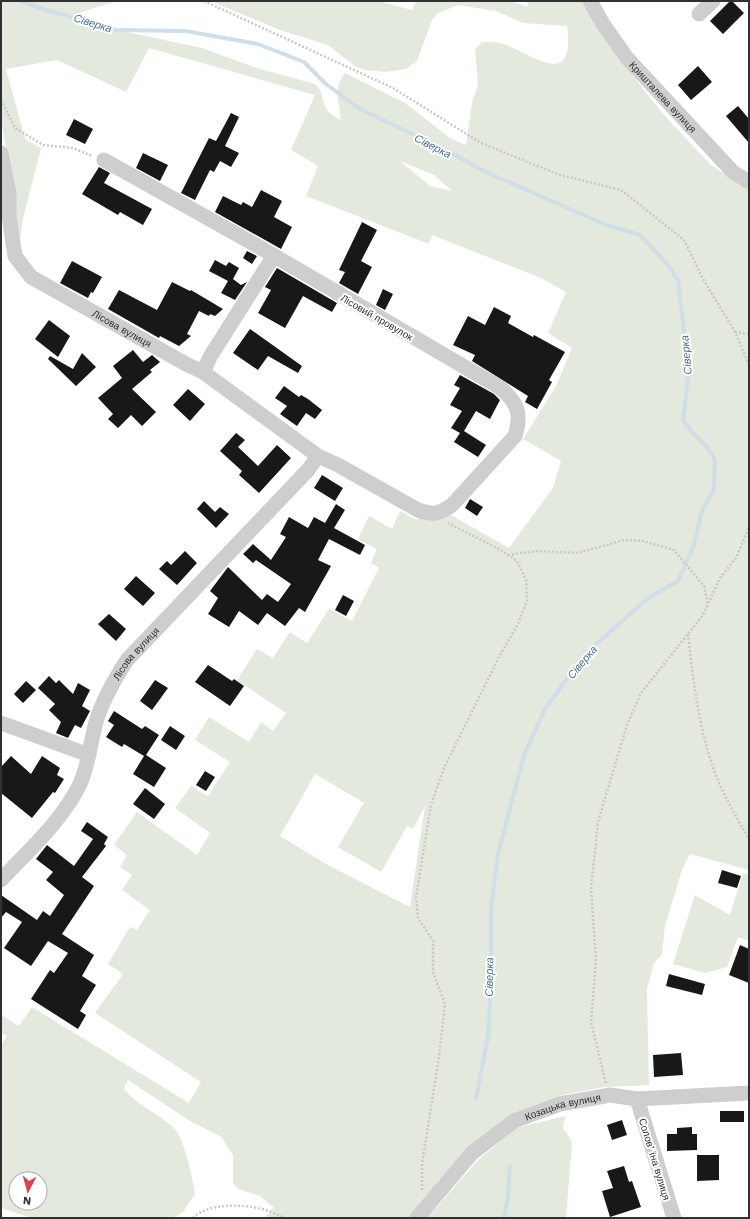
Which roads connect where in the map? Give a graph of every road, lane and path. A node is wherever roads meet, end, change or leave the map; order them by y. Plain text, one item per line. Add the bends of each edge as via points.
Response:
1 (204, 1) edge
2 (590, 1) edge
3 (713, 1) edge
4 (699, 14) dead end
5 (1, 100) edge
6 (1, 153) edge
7 (104, 160) joint
8 (749, 182) edge
9 (273, 257) junction
10 (735, 332) junction
11 (749, 334) edge
12 (749, 365) edge
13 (204, 372) junction
14 (318, 456) junction
15 (432, 514) junction
16 (749, 527) edge
17 (507, 555) junction
18 (708, 605) junction
19 (688, 634) junction
20 (1, 723) edge
21 (89, 755) junction
22 (749, 839) edge
23 (1, 880) edge
24 (749, 1093) edge
25 (610, 1095) junction
26 (637, 1099) junction
27 (429, 1203) junction
28 (193, 1218) edge
29 (286, 1218) edge
30 (417, 1218) edge
31 (674, 1218) edge

1 - 10 path via 393,88 481,143 560,175 621,190 684,240 703,280
2 - 8 street, Кришталева вулиця via 627,58 734,172
3 - 4 street
5 - 7 path via 15,128 43,145 73,148
6 - 13 street, Лісова вулиця via 9,194 9,216 15,256 31,277
7 - 9 street, Лісовий провулок
9 - 13 street via 210,357
9 - 15 street, Лісовий провулок via 511,396 520,422 515,436 452,506 440,513
10 - 11 path
10 - 12 path
13 - 14 street, Лісова вулиця
14 - 15 street, Лісова вулиця via 418,510
14 - 21 street, Лісова вулиця via 308,470 127,660 110,687 96,723
15 - 17 path
16 - 18 path via 736,558 720,578
17 - 18 path via 536,551 578,553 624,540 643,541 674,550 704,586
17 - 27 path via 517,561 526,580 527,601 518,624 498,657 444,768 431,805 416,897 418,918 433,941 433,972 445,1004 422,1164 422,1189
18 - 19 path via 703,616
19 - 22 path via 696,705 713,768 731,809
19 - 25 path via 641,692 627,725 598,822 591,888 596,960 591,1022
20 - 21 street
21 - 23 street, Лісова вулиця via 80,784 64,810
24 - 26 street, Козацька вулиця
25 - 26 street, Козацька вулиця
25 - 27 street, Козацька вулиця via 560,1104 514,1121 472,1153
26 - 31 street, Соловʼїна вулиця
27 - 30 street, Козацька вулиця
28 - 29 path via 214,1208 237,1206 262,1209

